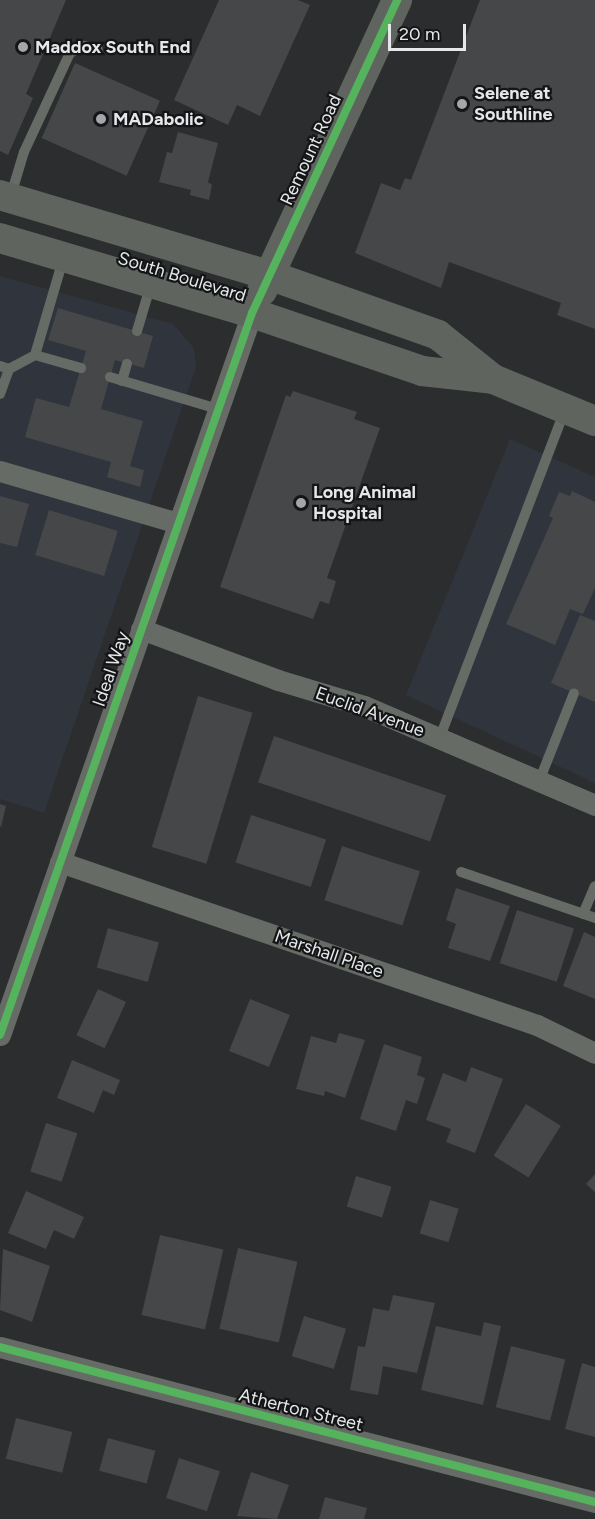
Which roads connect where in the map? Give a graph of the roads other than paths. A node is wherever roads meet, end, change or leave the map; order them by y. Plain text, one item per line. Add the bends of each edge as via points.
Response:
1 (397, 0) edge
2 (98, 49) dead end
3 (5, 197) edge
4 (0, 238) edge
5 (64, 257) junction
6 (269, 275) junction
7 (151, 283) junction
8 (252, 313) junction
9 (137, 331) dead end
10 (35, 355) junction
11 (127, 364) dead end
12 (4, 367) edge
13 (81, 368) dead end
14 (110, 377) dead end
15 (493, 379) junction
16 (123, 381) junction
17 (0, 394) edge
18 (218, 409) junction
19 (565, 409) junction
20 (595, 422) edge
21 (0, 471) edge
22 (178, 523) junction
23 (141, 629) junction
24 (574, 693) dead end
25 (440, 737) junction
26 (540, 779) junction
27 (595, 805) edge
28 (60, 862) junction
29 (461, 872) dead end
30 (595, 886) edge
31 (583, 914) junction
32 (595, 918) edge
33 (0, 1035) edge
34 (595, 1053) edge
35 (0, 1347) edge
36 (595, 1502) edge

1 - 6 main road, Remount Road
2 - 3 lane via 84,45 70,53
3 - 6 main road, South Boulevard
4 - 5 main road, South Boulevard
5 - 7 main road, South Boulevard
5 - 10 lane
6 - 8 main road, Remount Road
6 - 15 main road, South Boulevard via 438,335
7 - 8 main road, South Boulevard
7 - 9 lane
8 - 15 main road, South Boulevard via 422,371
8 - 18 street, Ideal Way
10 - 12 lane
10 - 13 lane
11 - 16 lane
12 - 17 lane
14 - 16 lane
15 - 19 main road, South Boulevard
16 - 18 lane
18 - 22 street, Ideal Way
19 - 20 main road, South Boulevard
19 - 25 lane
21 - 22 street
22 - 23 street, Ideal Way
23 - 25 street, Euclid Avenue via 278,680 364,706
23 - 28 street, Ideal Way
24 - 26 lane
25 - 26 street, Euclid Avenue
26 - 27 street, Euclid Avenue
28 - 33 street, Ideal Way
28 - 34 street, Marshall Place via 537,1025
29 - 31 lane
30 - 31 lane
31 - 32 lane
35 - 36 street, Atherton Street

